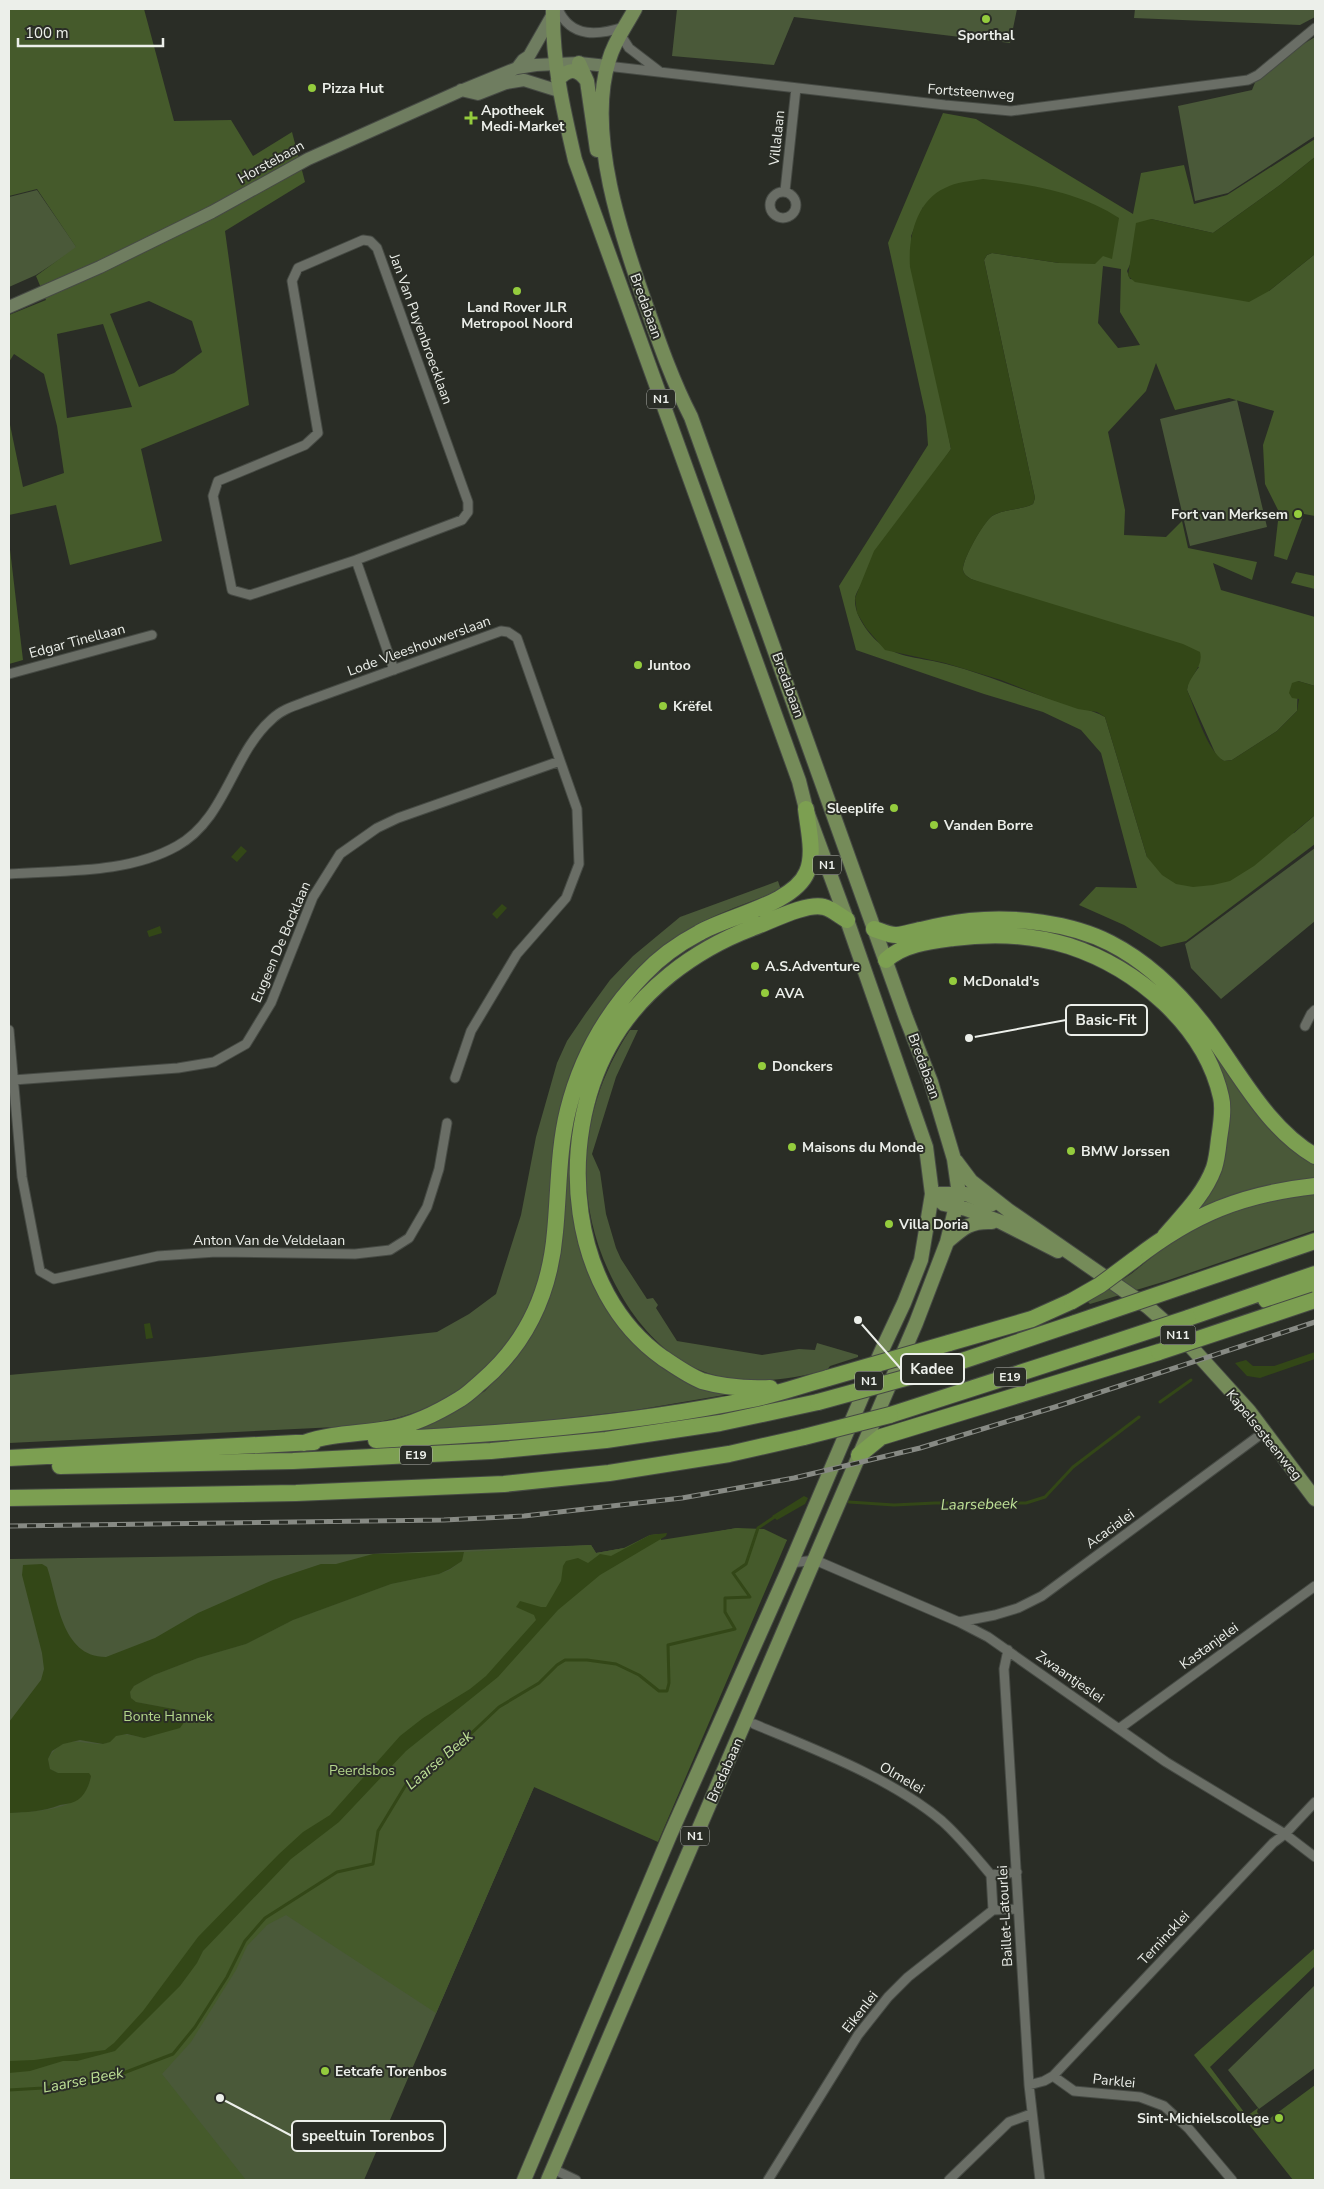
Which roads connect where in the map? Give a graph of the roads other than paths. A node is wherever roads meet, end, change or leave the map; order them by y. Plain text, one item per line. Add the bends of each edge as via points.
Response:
1 (635, 9) edge
2 (555, 11) edge
3 (1315, 28) edge
4 (622, 30) junction
5 (556, 63) junction
6 (579, 63) junction
7 (607, 66) junction
8 (518, 68) junction
9 (662, 73) junction
10 (587, 81) junction
11 (558, 86) junction
12 (796, 88) junction
13 (461, 90) junction
14 (610, 186) junction
15 (784, 191) dead end
16 (9, 307) edge
17 (712, 473) junction
18 (688, 477) junction
19 (356, 560) junction
20 (152, 635) dead end
21 (394, 670) junction
22 (9, 674) edge
23 (560, 760) junction
24 (806, 809) junction
25 (9, 874) edge
26 (847, 920) junction
27 (874, 928) junction
28 (886, 960) junction
29 (1315, 1010) edge
30 (906, 1018) junction
31 (1304, 1026) dead end
32 (884, 1028) junction
33 (9, 1030) edge
34 (455, 1078) dead end
35 (13, 1080) junction
36 (447, 1123) dead end
37 (1315, 1156) edge
38 (954, 1158) junction
39 (1315, 1186) edge
40 (932, 1194) junction
41 (958, 1200) junction
42 (1004, 1216) junction
43 (1165, 1236) junction
44 (1315, 1241) edge
45 (947, 1242) junction
46 (1315, 1274) edge
47 (1315, 1290) edge
48 (1315, 1300) edge
49 (1188, 1318) junction
50 (881, 1352) junction
51 (900, 1360) junction
52 (799, 1386) junction
53 (1264, 1432) junction
54 (304, 1443) junction
55 (859, 1455) junction
56 (9, 1458) edge
57 (9, 1467) edge
58 (9, 1498) edge
59 (1315, 1499) edge
60 (816, 1560) junction
61 (790, 1566) junction
62 (1315, 1586) edge
63 (959, 1622) junction
64 (1008, 1650) junction
65 (754, 1724) dead end
66 (1120, 1728) junction
67 (1315, 1802) edge
68 (1285, 1834) junction
69 (1315, 1856) edge
70 (1017, 1872) junction
71 (991, 1875) junction
72 (1018, 1909) junction
73 (993, 1910) junction
74 (1053, 2076) junction
75 (1029, 2084) junction
76 (1031, 2114) junction
77 (551, 2174) edge
78 (524, 2180) edge
79 (576, 2180) edge
80 (768, 2180) edge
81 (949, 2180) edge
82 (1040, 2180) edge
83 (1232, 2180) edge

1 - 4 main road, Bredabaan / N1
2 - 4 street via 572,26 592,34
2 - 5 main road, Bredabaan / N1 via 553,44
2 - 8 street via 529,56
3 - 12 street, Fortsteenweg via 1248,80 1030,109 945,105
4 - 7 main road, Bredabaan / N1
4 - 9 street via 629,48
5 - 6 street, Horstebaan
5 - 8 street, Horstebaan
5 - 11 main road, Bredabaan / N1
6 - 7 street, Horstebaan
6 - 10 main road
7 - 9 street, Fortsteenweg
7 - 14 main road, Bredabaan / N1 via 603,126
8 - 13 street, Horstebaan
9 - 12 street, Fortsteenweg
10 - 11 main road via 581,73 572,71 564,73
10 - 14 main road via 598,155
11 - 13 street via 524,80 478,94
11 - 18 main road, Bredabaan / N1 via 575,160
12 - 15 street, Villalaan
13 - 16 street, Horstebaan via 308,159 212,212
14 - 17 main road, Bredabaan / N1 via 630,260 668,368
17 - 18 main road via 705,464 696,464
17 - 27 main road, Bredabaan / N1
18 - 24 main road, Bredabaan / N1
19 - 19 street, Jan Van Puyenbroecklaan via 250,595 232,590 214,496 218,481 305,445 318,433 292,281 298,268 363,240 370,241 377,248 468,502 468,512 462,520
19 - 21 street
20 - 22 street, Edgar Tinellaan
21 - 23 street, Lode Vleeshouwerslaan via 501,631 508,632 517,638
21 - 25 street, Lode Vleeshouwerslaan via 289,708 272,718 202,824 178,845 130,864
23 - 34 street, Lode Vleeshouwerslaan via 577,810 579,864 566,898 517,954 471,1031
23 - 35 street, Eugeen De Bocklaan via 398,818 377,828 340,854 313,896 271,1003 246,1044 214,1062 178,1068
24 - 26 main road, Bredabaan / N1
24 - 54 highway via 811,852 807,872 800,884 780,899 699,933 665,956 641,978 603,1026 580,1070 567,1113 555,1235 545,1285 528,1328 515,1348 498,1368 462,1398 427,1417 392,1429 325,1436
26 - 32 main road, Bredabaan / N1
26 - 52 highway via 824,907 809,907 718,943 653,988 609,1045 584,1107 577,1149 581,1220 593,1261 621,1318 648,1347 702,1380 756,1389
27 - 28 main road, Bredabaan / N1
27 - 37 highway via 896,935 971,921 1043,923 1078,930 1110,943 1141,963 1180,998 1275,1122
28 - 30 main road, Bredabaan / N1
28 - 43 highway via 903,948 940,940 992,934 1033,938 1096,957 1148,987 1170,1008 1194,1038 1213,1072 1221,1098 1214,1168 1192,1205
29 - 31 street
30 - 32 main road via 903,1029 898,1032
30 - 38 main road, Bredabaan / N1
32 - 40 main road, Bredabaan / N1 via 926,1147
33 - 35 street, Anton Van de Veldelaan
35 - 36 street, Anton Van de Veldelaan via 22,1177 40,1271 54,1279 158,1256 216,1252 355,1254 390,1250 409,1238 427,1207 439,1169
38 - 41 main road, Bredabaan / N1
38 - 42 main road, Kapelsesteenweg / N11
39 - 43 highway via 1282,1189 1228,1204
40 - 41 main road, Kapelsesteenweg / N11
40 - 50 main road, Bredabaan / N1 via 920,1260
41 - 42 main road, Kapelsesteenweg / N11
41 - 45 main road, Bredabaan / N1
42 - 45 main road via 968,1225
42 - 53 main road, Kapelsesteenweg / N11 via 1074,1257 1148,1307 1249,1411
43 - 52 highway, bridge via 1100,1285 1032,1319
44 - 57 highway, E19, bridge via 938,1369 818,1402 720,1423 606,1440 491,1451 293,1461
45 - 51 main road, Bredabaan / N1
46 - 49 highway, E19
47 - 49 highway
48 - 55 highway, bridge via 1159,1352 881,1437
49 - 58 highway, E19, bridge via 922,1405 804,1437 729,1454 609,1473 504,1484 296,1493
50 - 51 street
50 - 61 main road, Bredabaan / N1
51 - 55 main road, Bredabaan / N1
52 - 54 highway via 748,1400 603,1423 488,1435
53 - 59 main road, Kapelsesteenweg / N11
53 - 63 street, Acacialei via 1042,1596 1018,1608
54 - 56 highway
55 - 60 main road, Bredabaan / N1
60 - 61 street
60 - 63 street, Zwaantjeslei
60 - 77 main road, Bredabaan / N1
61 - 78 main road, Bredabaan / N1 via 670,1836
62 - 66 street, Kastanjelei
63 - 64 street, Zwaantjeslei
64 - 66 street, Zwaantjeslei
64 - 70 street, Baillet-Latourlei via 1004,1669
65 - 71 street, Olmelei via 873,1777 920,1804 963,1842
66 - 68 street, Zwaantjeslei via 1166,1762
67 - 68 street, Ternincklei
68 - 69 street, Zwaantjeslei
68 - 74 street, Ternincklei via 1273,1842
70 - 71 street
70 - 72 street, Baillet-Latourlei
71 - 73 street
72 - 73 street
72 - 75 street, Baillet-Latourlei
73 - 80 street, Eikenlei via 908,1977 875,2012 830,2078
74 - 75 street, Ternincklei
74 - 83 street, Parklei via 1074,2091 1140,2097 1164,2106 1189,2129
75 - 76 street, Baillet-Latourlei
76 - 81 street via 1009,2122
76 - 82 street, Baillet-Latourlei
77 - 79 street

